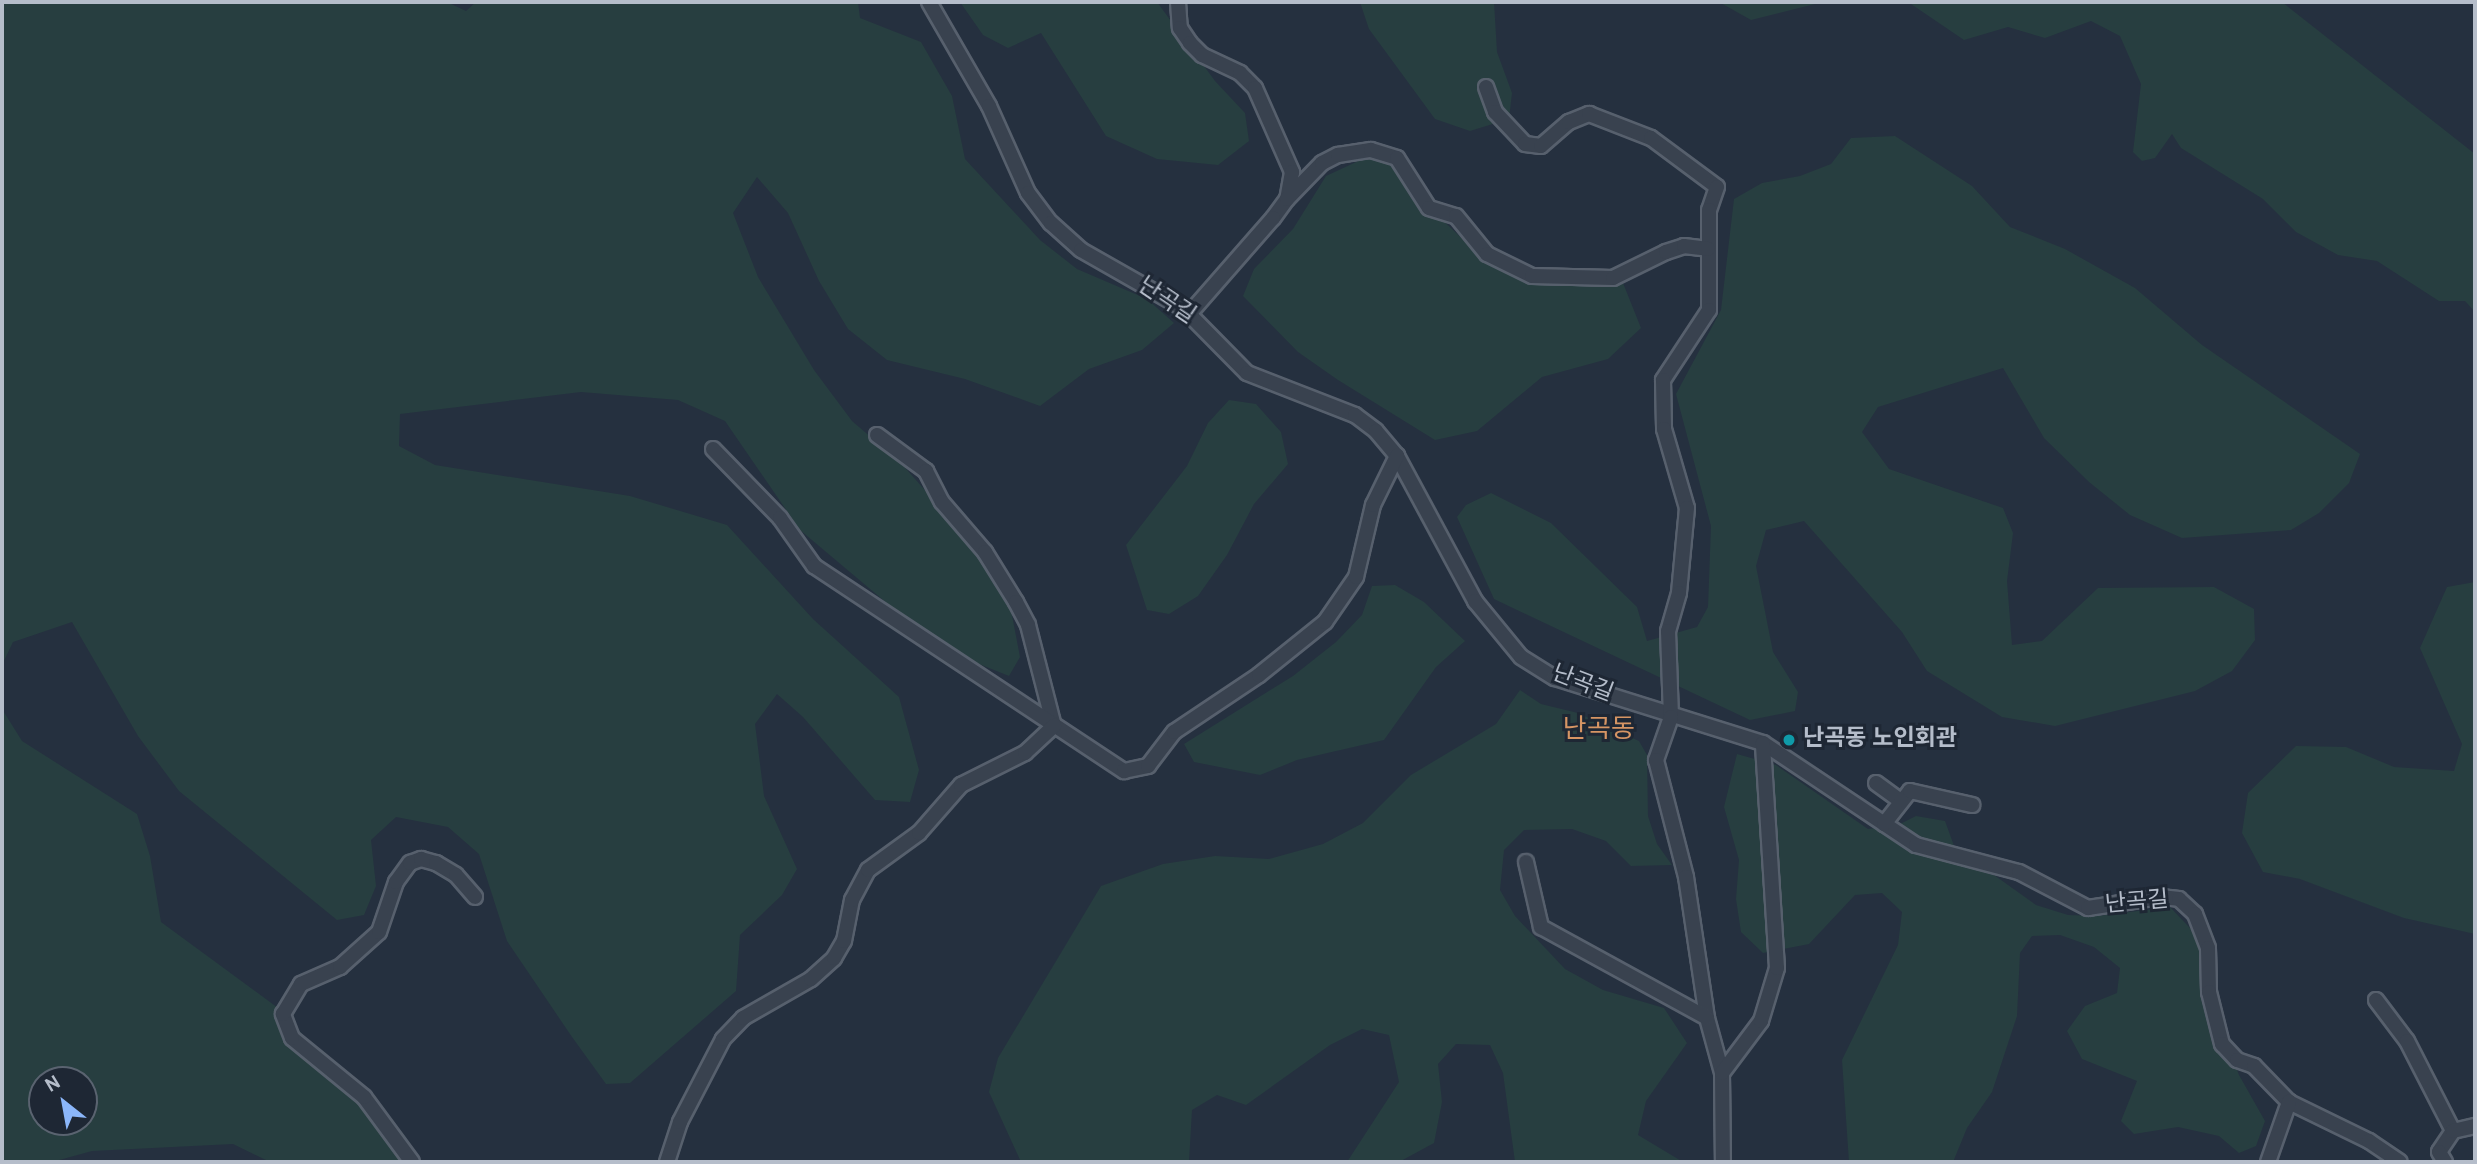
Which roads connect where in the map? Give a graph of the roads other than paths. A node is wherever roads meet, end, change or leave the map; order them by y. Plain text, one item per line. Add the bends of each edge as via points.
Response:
1 (929, 2) edge
2 (1178, 2) edge
3 (1486, 87) dead end
4 (1287, 199) junction
5 (1708, 249) junction
6 (1189, 314) junction
7 (877, 435) dead end
8 (713, 449) dead end
9 (1397, 456) junction
10 (1671, 717) junction
11 (1054, 726) junction
12 (1763, 743) junction
13 (1876, 783) dead end
14 (1899, 800) junction
15 (1972, 805) dead end
16 (1884, 824) junction
17 (1526, 862) dead end
18 (475, 897) dead end
19 (2376, 1000) dead end
20 (1707, 1018) junction
21 (1721, 1073) junction
22 (2289, 1102) junction
23 (2475, 1126) edge
24 (2453, 1131) junction
25 (412, 1162) edge
26 (667, 1162) edge
27 (1723, 1162) edge
28 (2268, 1162) edge
29 (2400, 1162) edge
30 (2445, 1162) edge

1 - 6 street, 난곡길 via 989,106 1028,193 1051,223 1081,250
2 - 4 street via 1180,28 1190,43 1255,88 1292,172
3 - 5 street via 1505,127 1533,147 1547,143 1569,122 1589,114 1651,138 1717,187 1709,210
4 - 5 street via 1322,163 1355,151 1378,151 1398,158 1429,208 1456,216 1487,254 1532,276 1613,278 1684,246
4 - 6 street
5 - 10 street via 1709,310 1663,380 1664,429 1687,508 1679,593 1668,631
6 - 9 street, 난곡길 via 1247,373 1354,415
7 - 11 street via 926,471 942,502 985,552 1016,602 1028,625
8 - 11 street via 780,518 814,566
9 - 10 street, 난곡길 via 1475,601 1521,657 1555,678
9 - 11 street via 1373,505 1356,577 1325,622 1259,675 1174,732 1148,766 1124,771 1114,768 1094,749
10 - 12 street, 난곡길
10 - 20 street via 1656,760 1686,877
11 - 26 street via 1025,753 961,785 919,833 868,870 852,900 844,941 834,958 811,979 743,1018 723,1039 680,1122
12 - 16 street, 난곡길
12 - 21 street via 1777,968 1761,1021
13 - 14 street
14 - 15 street via 1910,791
14 - 16 street
16 - 22 street, 난곡길 via 1916,845 2019,872 2088,908 2161,897 2179,899 2195,914 2208,948 2209,992 2222,1044 2237,1060 2254,1066
17 - 20 street via 1541,927
18 - 25 street via 456,875 436,863 421,859 410,863 396,882 379,932 340,967 301,984 282,1014 292,1038 364,1097
19 - 24 street via 2407,1041
20 - 21 street
21 - 27 street
22 - 28 street
22 - 29 street, 난곡길
23 - 24 street
24 - 30 street via 2439,1152

